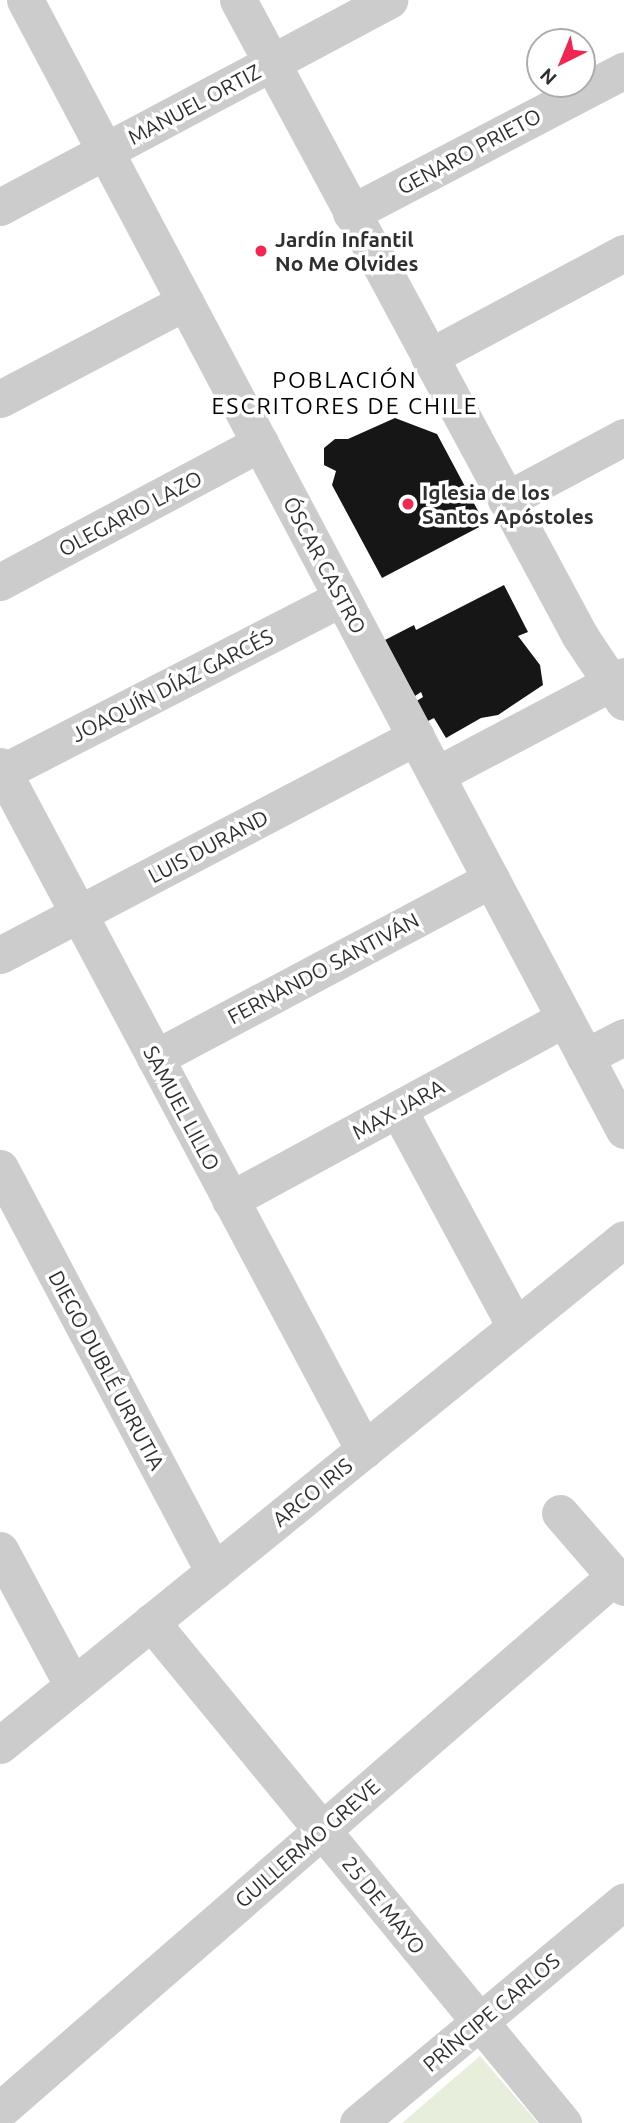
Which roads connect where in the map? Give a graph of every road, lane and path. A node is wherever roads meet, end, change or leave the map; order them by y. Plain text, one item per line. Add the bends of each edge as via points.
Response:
1 (11, 0) edge
2 (25, 0) edge
3 (238, 0) edge
4 (389, 0) edge
5 (0, 6) edge
6 (270, 63) junction
7 (624, 70) edge
8 (105, 151) junction
9 (0, 207) edge
10 (351, 213) junction
11 (624, 253) edge
12 (186, 302) junction
13 (429, 357) junction
14 (0, 399) edge
15 (624, 437) edge
16 (260, 443) junction
17 (506, 500) junction
18 (0, 582) edge
19 (342, 598) junction
20 (620, 687) edge
21 (415, 737) junction
22 (1, 769) edge
23 (436, 775) junction
24 (491, 878) junction
25 (78, 914) junction
26 (0, 956) edge
27 (565, 1018) junction
28 (624, 1037) edge
29 (585, 1057) junction
30 (155, 1058) junction
31 (398, 1109) junction
32 (624, 1130) edge
33 (0, 1168) edge
34 (230, 1200) junction
35 (624, 1239) edge
36 (515, 1326) junction
37 (363, 1450) junction
38 (560, 1513) dead end
39 (0, 1550) edge
40 (214, 1572) junction
41 (619, 1582) edge
42 (151, 1622) junction
43 (72, 1686) junction
44 (0, 1745) edge
45 (322, 1829) junction
46 (624, 1901) edge
47 (480, 2022) junction
48 (0, 2109) edge
49 (358, 2123) edge
50 (563, 2123) edge

1 - 5 street
2 - 8 street, ÓSCAR CASTRO
3 - 6 street
4 - 6 street, MANUEL ORTIZ
6 - 8 street, MANUEL ORTIZ
6 - 10 street
7 - 10 street, GENARO PRIETO
8 - 9 street, MANUEL ORTIZ
8 - 12 street, ÓSCAR CASTRO
10 - 13 street
11 - 13 street
12 - 14 street
12 - 16 street, ÓSCAR CASTRO
13 - 17 street
15 - 17 street
16 - 18 street, OLEGARIO LAZO
16 - 19 street, ÓSCAR CASTRO
17 - 20 street
19 - 21 street, ÓSCAR CASTRO
19 - 22 street, JOAQUÍN DÍAZ GARCÉS
20 - 23 street
21 - 23 street, ÓSCAR CASTRO
21 - 25 street, LUIS DURAND
22 - 25 street, SAMUEL LILLO
23 - 24 street, ÓSCAR CASTRO
24 - 27 street, ÓSCAR CASTRO
24 - 30 street, FERNANDO SANTIVÁN
25 - 26 street, LUIS DURAND
25 - 30 street, SAMUEL LILLO
27 - 29 street, ÓSCAR CASTRO
27 - 31 street, MAX JARA
28 - 29 street
29 - 32 street, ÓSCAR CASTRO
30 - 34 street, SAMUEL LILLO
31 - 34 street, MAX JARA
31 - 36 street
33 - 40 street, DIEGO DUBLÉ URRUTIA
34 - 37 street, SAMUEL LILLO
35 - 36 street, ARCO IRIS
36 - 37 street, ARCO IRIS
37 - 40 street, ARCO IRIS
38 - 41 street, GUILLERMO GREVE
39 - 43 street
40 - 42 street, ARCO IRIS
41 - 45 street, GUILLERMO GREVE
42 - 43 street, ARCO IRIS
42 - 45 street, 25 DE MAYO
43 - 44 street, ARCO IRIS
45 - 47 street, 25 DE MAYO
45 - 48 street, GUILLERMO GREVE
46 - 47 street, PRÍNCIPE CARLOS
47 - 49 street, PRÍNCIPE CARLOS
47 - 50 street, 25 DE MAYO

